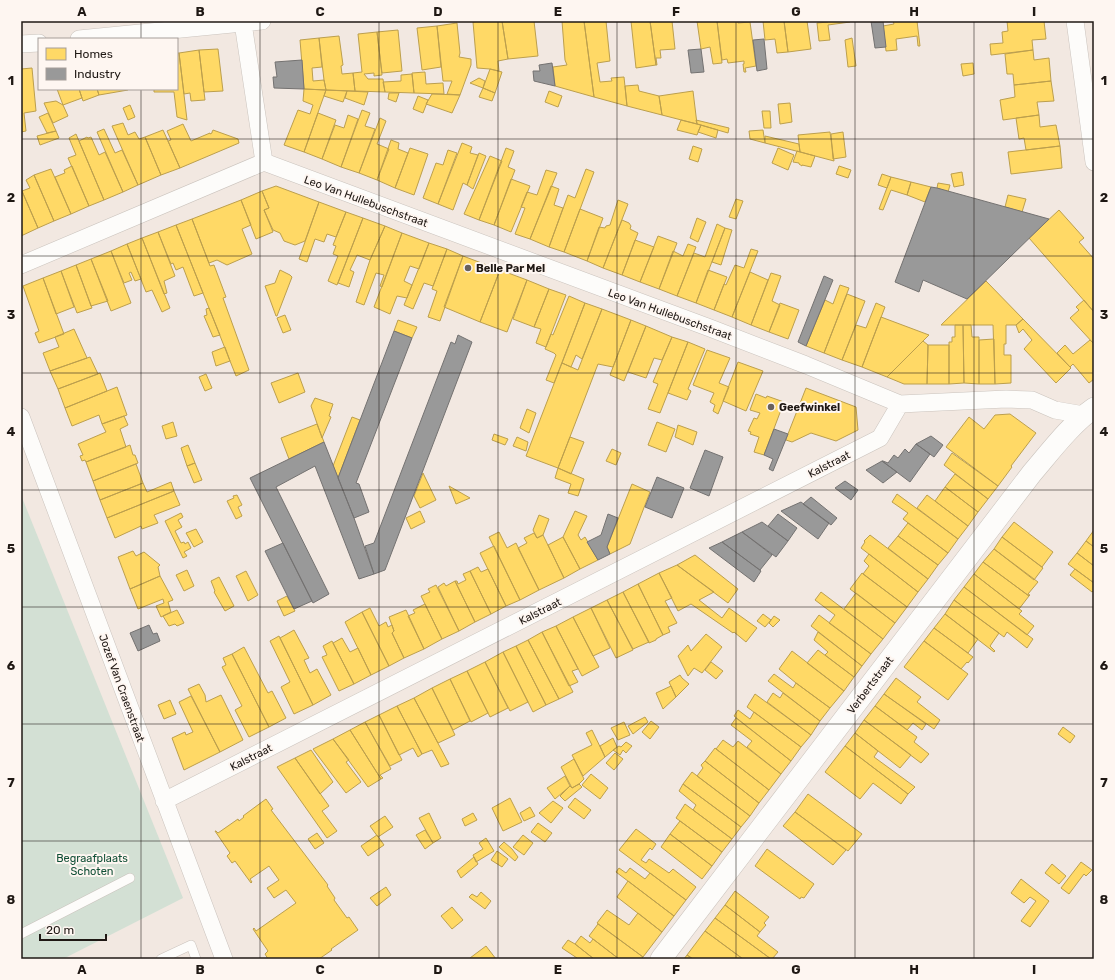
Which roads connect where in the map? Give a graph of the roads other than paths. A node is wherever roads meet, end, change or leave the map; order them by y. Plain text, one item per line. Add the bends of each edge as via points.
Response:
1 (262, 21) edge
2 (1074, 21) edge
3 (243, 23) junction
4 (89, 38) edge
5 (38, 43) edge
6 (21, 44) edge
7 (264, 162) junction
8 (1094, 162) edge
9 (21, 264) edge
10 (900, 404) junction
11 (1089, 412) edge
12 (21, 417) edge
13 (164, 801) junction
14 (130, 878) dead end
15 (21, 934) edge
16 (161, 959) edge
17 (196, 959) edge
18 (224, 959) edge
19 (661, 959) edge

1 - 3 street
2 - 8 street
3 - 4 street
3 - 7 street
5 - 6 street
7 - 9 street
7 - 10 street, Leo Van Hullebuschstraat via 710,328
10 - 11 street, Leo Van Hullebuschstraat via 1032,400 1055,410
10 - 13 street, Kalstraat via 880,438
11 - 19 street, Verbertstraat via 1054,446 1032,473
12 - 13 street, Jozef Van Craenstraat
13 - 18 street, Jozef Van Craenstraat
14 - 15 lane
16 - 17 lane via 191,945

